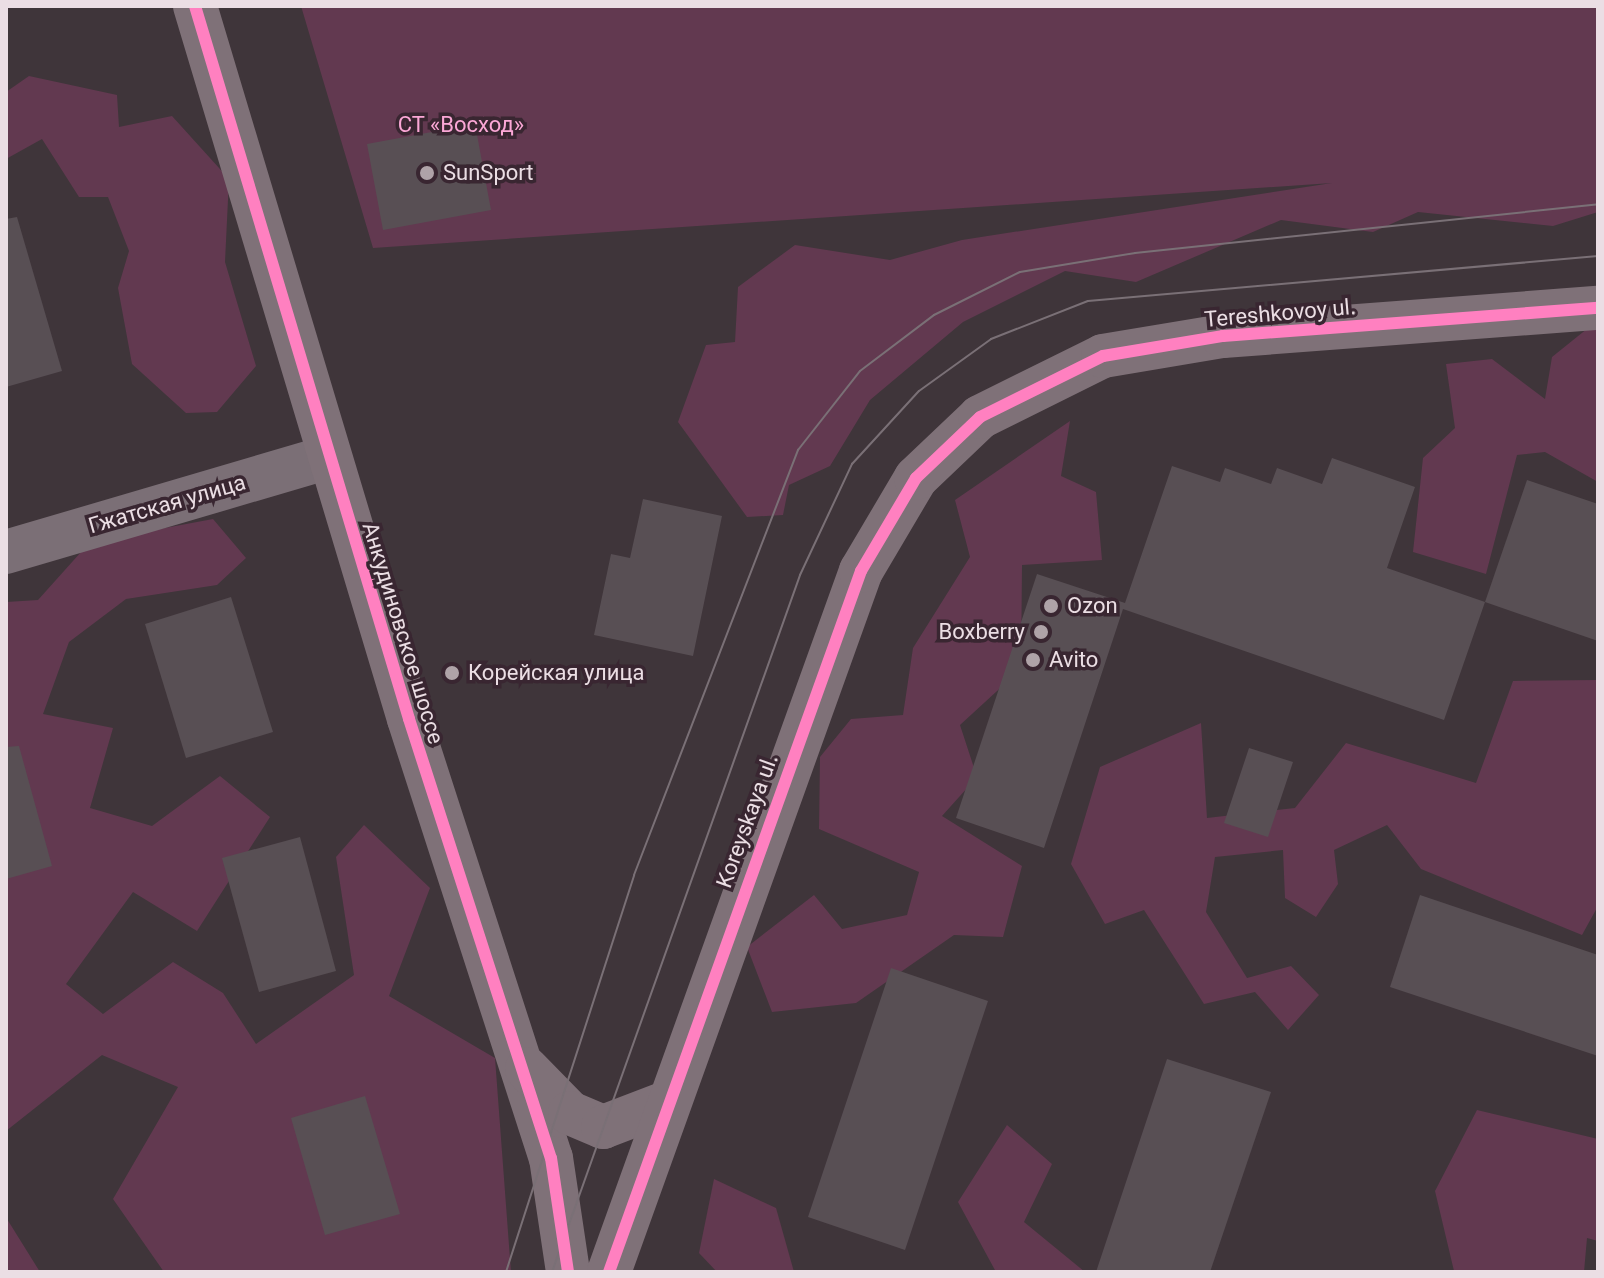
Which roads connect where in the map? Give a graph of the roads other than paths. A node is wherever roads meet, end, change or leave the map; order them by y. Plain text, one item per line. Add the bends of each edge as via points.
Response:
1 (195, 6) edge
2 (1598, 308) edge
3 (980, 417) joint
4 (328, 457) junction
5 (6, 552) edge
6 (520, 1061) junction
7 (668, 1102) junction
8 (568, 1272) edge
9 (609, 1272) edge

1 - 4 street, Анкудиновское шоссе
2 - 3 street, Tereshkovoy ul. via 1223,336 1103,356
3 - 7 street, Koreyskaya ul. via 916,478 861,571
4 - 5 street, Гжатская улица
4 - 6 street, Анкудиновское шоссе
6 - 7 street via 570,1113 603,1127
6 - 8 street, Анкудиновское шоссе via 551,1158
7 - 9 street, Koreyskaya ul.

